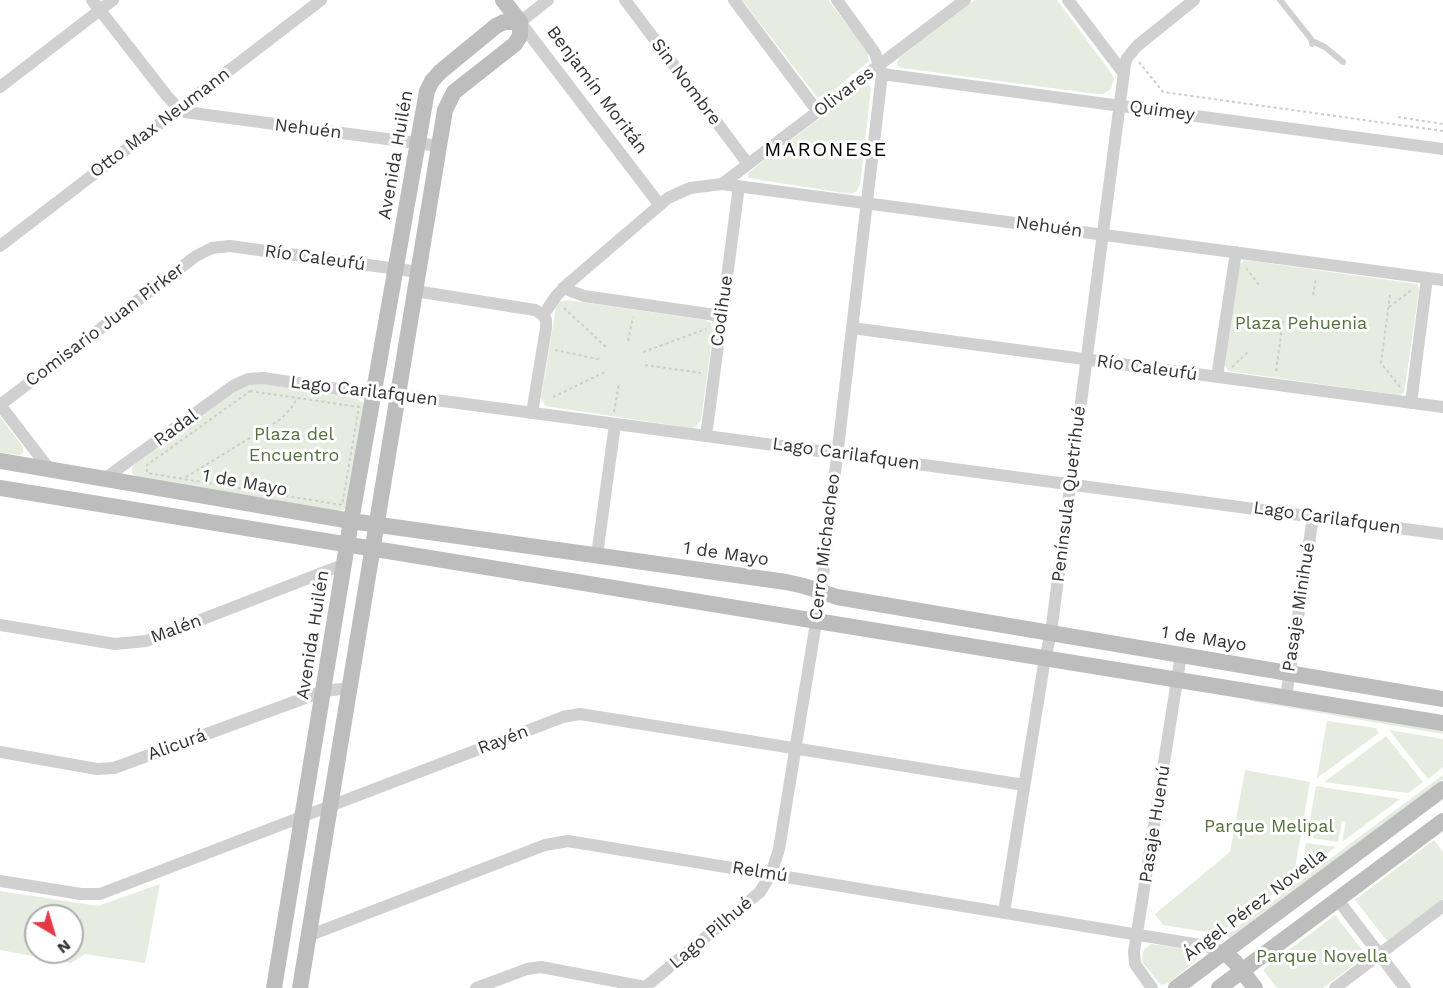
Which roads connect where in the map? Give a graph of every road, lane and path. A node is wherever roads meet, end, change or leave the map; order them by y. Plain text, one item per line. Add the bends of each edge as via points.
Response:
1 (113, 0) edge
2 (321, 0) edge
3 (503, 0) edge
4 (548, 0) edge
5 (625, 0) edge
6 (734, 0) edge
7 (837, 0) edge
8 (1068, 0) edge
9 (1194, 0) edge
10 (1280, 0) edge
11 (958, 2) edge
12 (96, 5) edge
13 (520, 21) junction
14 (1139, 62) dead end
15 (1343, 62) dead end
16 (881, 69) junction
17 (1124, 74) junction
18 (0, 87) edge
19 (1120, 105) junction
20 (178, 109) junction
21 (818, 112) junction
22 (1398, 117) dead end
23 (1443, 124) edge
24 (1443, 131) edge
25 (418, 144) junction
26 (439, 146) junction
27 (1443, 149) edge
28 (748, 165) junction
29 (722, 184) junction
30 (739, 186) junction
31 (867, 203) junction
32 (659, 204) junction
33 (1103, 234) junction
34 (0, 246) edge
35 (212, 248) joint
36 (1238, 257) junction
37 (1251, 265) dead end
38 (395, 269) junction
39 (1245, 269) junction
40 (418, 272) junction
41 (1316, 276) dead end
42 (1443, 280) edge
43 (1422, 282) junction
44 (1259, 285) dead end
45 (563, 288) junction
46 (415, 291) junction
47 (1313, 295) dead end
48 (1390, 295) dead end
49 (569, 304) dead end
50 (1389, 307) junction
51 (564, 308) junction
52 (559, 312) dead end
53 (634, 314) dead end
54 (543, 315) junction
55 (722, 316) junction
56 (1274, 322) dead end
57 (702, 324) dead end
58 (852, 328) junction
59 (706, 329) junction
60 (709, 333) dead end
61 (628, 341) dead end
62 (607, 348) dead end
63 (553, 349) dead end
64 (1249, 351) dead end
65 (643, 352) dead end
66 (602, 360) dead end
67 (1087, 360) junction
68 (1230, 360) dead end
69 (645, 365) dead end
70 (1235, 367) junction
71 (605, 372) dead end
72 (704, 373) dead end
73 (1222, 374) junction
74 (1275, 374) dead end
75 (248, 379) joint
76 (619, 383) dead end
77 (1401, 386) junction
78 (1396, 390) dead end
79 (373, 394) junction
80 (398, 395) junction
81 (553, 397) dead end
82 (297, 398) junction
83 (1408, 398) junction
84 (0, 405) edge
85 (1443, 407) edge
86 (532, 412) junction
87 (614, 418) junction
88 (706, 436) junction
89 (837, 453) junction
90 (0, 461) edge
91 (50, 470) junction
92 (104, 479) junction
93 (182, 479) junction
94 (1071, 484) junction
95 (0, 488) edge
96 (1313, 516) junction
97 (351, 521) junction
98 (377, 524) junction
99 (1443, 534) edge
100 (347, 544) junction
101 (373, 549) junction
102 (597, 555) junction
103 (345, 564) junction
104 (821, 592) junction
105 (816, 621) junction
106 (0, 625) edge
107 (1051, 633) junction
108 (1181, 655) junction
109 (1045, 658) junction
110 (1289, 673) junction
111 (1177, 680) junction
112 (350, 688) junction
113 (324, 691) junction
114 (1286, 697) junction
115 (1443, 699) edge
116 (1443, 723) edge
117 (796, 748) junction
118 (0, 752) edge
119 (1024, 785) junction
120 (1443, 789) edge
121 (330, 807) junction
122 (302, 817) junction
123 (1440, 828) edge
124 (771, 874) junction
125 (0, 881) edge
126 (1338, 900) junction
127 (1443, 906) edge
128 (1004, 912) junction
129 (1137, 934) junction
130 (308, 936) junction
131 (1224, 952) junction
132 (1379, 954) junction
133 (1242, 971) junction
134 (274, 988) edge
135 (300, 988) edge
136 (476, 988) edge
137 (645, 988) edge
138 (1152, 988) edge
139 (1176, 988) edge
140 (1219, 988) edge
141 (1255, 988) edge
142 (1335, 988) edge
143 (1405, 988) edge

1 - 12 street
2 - 20 street, Otto Max Neumann
3 - 13 main road, Benjamín Moritán
4 - 13 street
5 - 28 street, Sin Nombre
6 - 21 street
7 - 16 street via 873,48
8 - 17 street
9 - 17 street, Península Quetrihué via 1137,46 1127,58
10 - 15 lane via 1312,43 1325,47
11 - 16 street, Olivares
12 - 18 street
12 - 20 street
13 - 25 main road, Avenida Huilén via 496,26 435,76 427,92
13 - 26 main road via 520,36 515,44 450,97
13 - 32 street, Benjamín Moritán
14 - 24 path via 1163,92
16 - 19 street, Quimey
16 - 21 street, Olivares
16 - 31 street, Cerro Michacheo
17 - 19 street, Península Quetrihué
19 - 27 street, Quimey
19 - 33 street, Península Quetrihué
20 - 25 street, Nehuén via 191,114
20 - 34 street, Otto Max Neumann
21 - 28 street, Olivares
22 - 23 path
25 - 26 street, Nehuén
25 - 38 main road, Avenida Huilén
26 - 40 main road
28 - 29 street, Olivares
29 - 30 street, Nehuén
29 - 32 street, Nehuén via 683,190
30 - 31 street, Nehuén
30 - 55 street, Codihue
31 - 33 street, Nehuén
31 - 58 street, Cerro Michacheo
32 - 45 street
33 - 36 street, Nehuén
33 - 67 street, Península Quetrihué
35 - 38 street, Río Caleufú via 230,246
35 - 84 street, Comisario Juan Pirker via 196,256
36 - 39 path
36 - 43 street, Nehuén
36 - 73 street
37 - 39 path
38 - 40 street, Río Caleufú
38 - 79 main road, Avenida Huilén
39 - 44 path
40 - 46 main road
41 - 47 path
42 - 43 street, Nehuén
43 - 50 path
43 - 83 street
45 - 54 street
45 - 55 street via 584,296
46 - 54 street via 535,310
46 - 80 main road
48 - 50 path
49 - 51 path
50 - 77 path via 1381,363
51 - 52 path
51 - 62 path
53 - 61 path
54 - 86 street via 547,324
55 - 88 street, Codihue
56 - 74 path via 1283,322
57 - 59 path
58 - 67 street, Río Caleufú
58 - 89 street, Cerro Michacheo
59 - 60 path
59 - 65 path
63 - 66 path
64 - 70 path
67 - 73 street, Río Caleufú
67 - 94 street, Península Quetrihué
68 - 70 path
69 - 72 path
70 - 73 path
71 - 81 path
73 - 83 street, Río Caleufú
75 - 79 street, Lago Carilafquen
75 - 92 street, Radal
76 - 87 path
77 - 78 path
77 - 83 path
79 - 80 street, Lago Carilafquen
79 - 97 main road, Avenida Huilén
80 - 86 street, Lago Carilafquen
80 - 98 main road
82 - 93 path via 281,419
82 - 93 path via 250,391 147,465 147,473
82 - 93 path via 359,407 342,505
83 - 85 street, Río Caleufú
84 - 91 street
86 - 87 street, Lago Carilafquen
87 - 88 street, Lago Carilafquen
87 - 102 street
88 - 89 street, Lago Carilafquen
89 - 94 street, Lago Carilafquen
89 - 104 street, Cerro Michacheo
90 - 91 main road, 1 de Mayo
91 - 92 main road, 1 de Mayo
92 - 97 main road, 1 de Mayo
94 - 96 street, Lago Carilafquen
94 - 107 street, Península Quetrihué
95 - 100 main road
96 - 99 street, Lago Carilafquen
96 - 110 street, Pasaje Minihué
97 - 98 main road, 1 de Mayo
97 - 100 main road, Avenida Huilén
98 - 101 main road
98 - 102 main road, 1 de Mayo
100 - 101 main road
100 - 103 main road, Avenida Huilén
101 - 105 main road
101 - 112 main road
102 - 104 main road, 1 de Mayo via 786,582
103 - 106 street, Malén via 138,642 104,643
103 - 113 main road, Avenida Huilén
104 - 105 street, Cerro Michacheo
104 - 107 main road, 1 de Mayo
105 - 109 main road
105 - 117 street, Cerro Michacheo
107 - 108 main road, 1 de Mayo
107 - 109 street, Península Quetrihué
108 - 110 main road, 1 de Mayo
108 - 111 street, Pasaje Huenú
109 - 111 main road
109 - 119 street, Península Quetrihué
110 - 114 street, Pasaje Minihué
110 - 115 main road, 1 de Mayo
111 - 114 main road
111 - 129 street, Pasaje Huenú
112 - 113 street, Alicurá
112 - 121 main road
113 - 118 street, Alicurá via 114,768 97,769
113 - 122 main road, Avenida Huilén
114 - 116 main road
117 - 119 street, Rayén
117 - 121 street, Rayén via 587,713 572,714
117 - 124 street, Cerro Michacheo
119 - 128 street, Península Quetrihué
120 - 131 main road, Ángel Pérez Novella
121 - 122 street, Rayén
121 - 130 main road
122 - 125 street, Rayén via 100,894
122 - 134 main road, Avenida Huilén
123 - 126 main road
124 - 128 street, Relmú
124 - 130 street, Relmú via 561,841
124 - 137 street, Lago Pilhué via 752,899
126 - 132 street
126 - 133 main road
127 - 132 street
128 - 129 street, Relmú
129 - 131 street, Relmú
129 - 138 street, Pasaje Huenú via 1135,964
130 - 135 main road
131 - 133 main road
131 - 139 main road, Ángel Pérez Novella
132 - 142 street
132 - 143 street
133 - 140 main road
133 - 141 main road
136 - 137 street via 542,967

